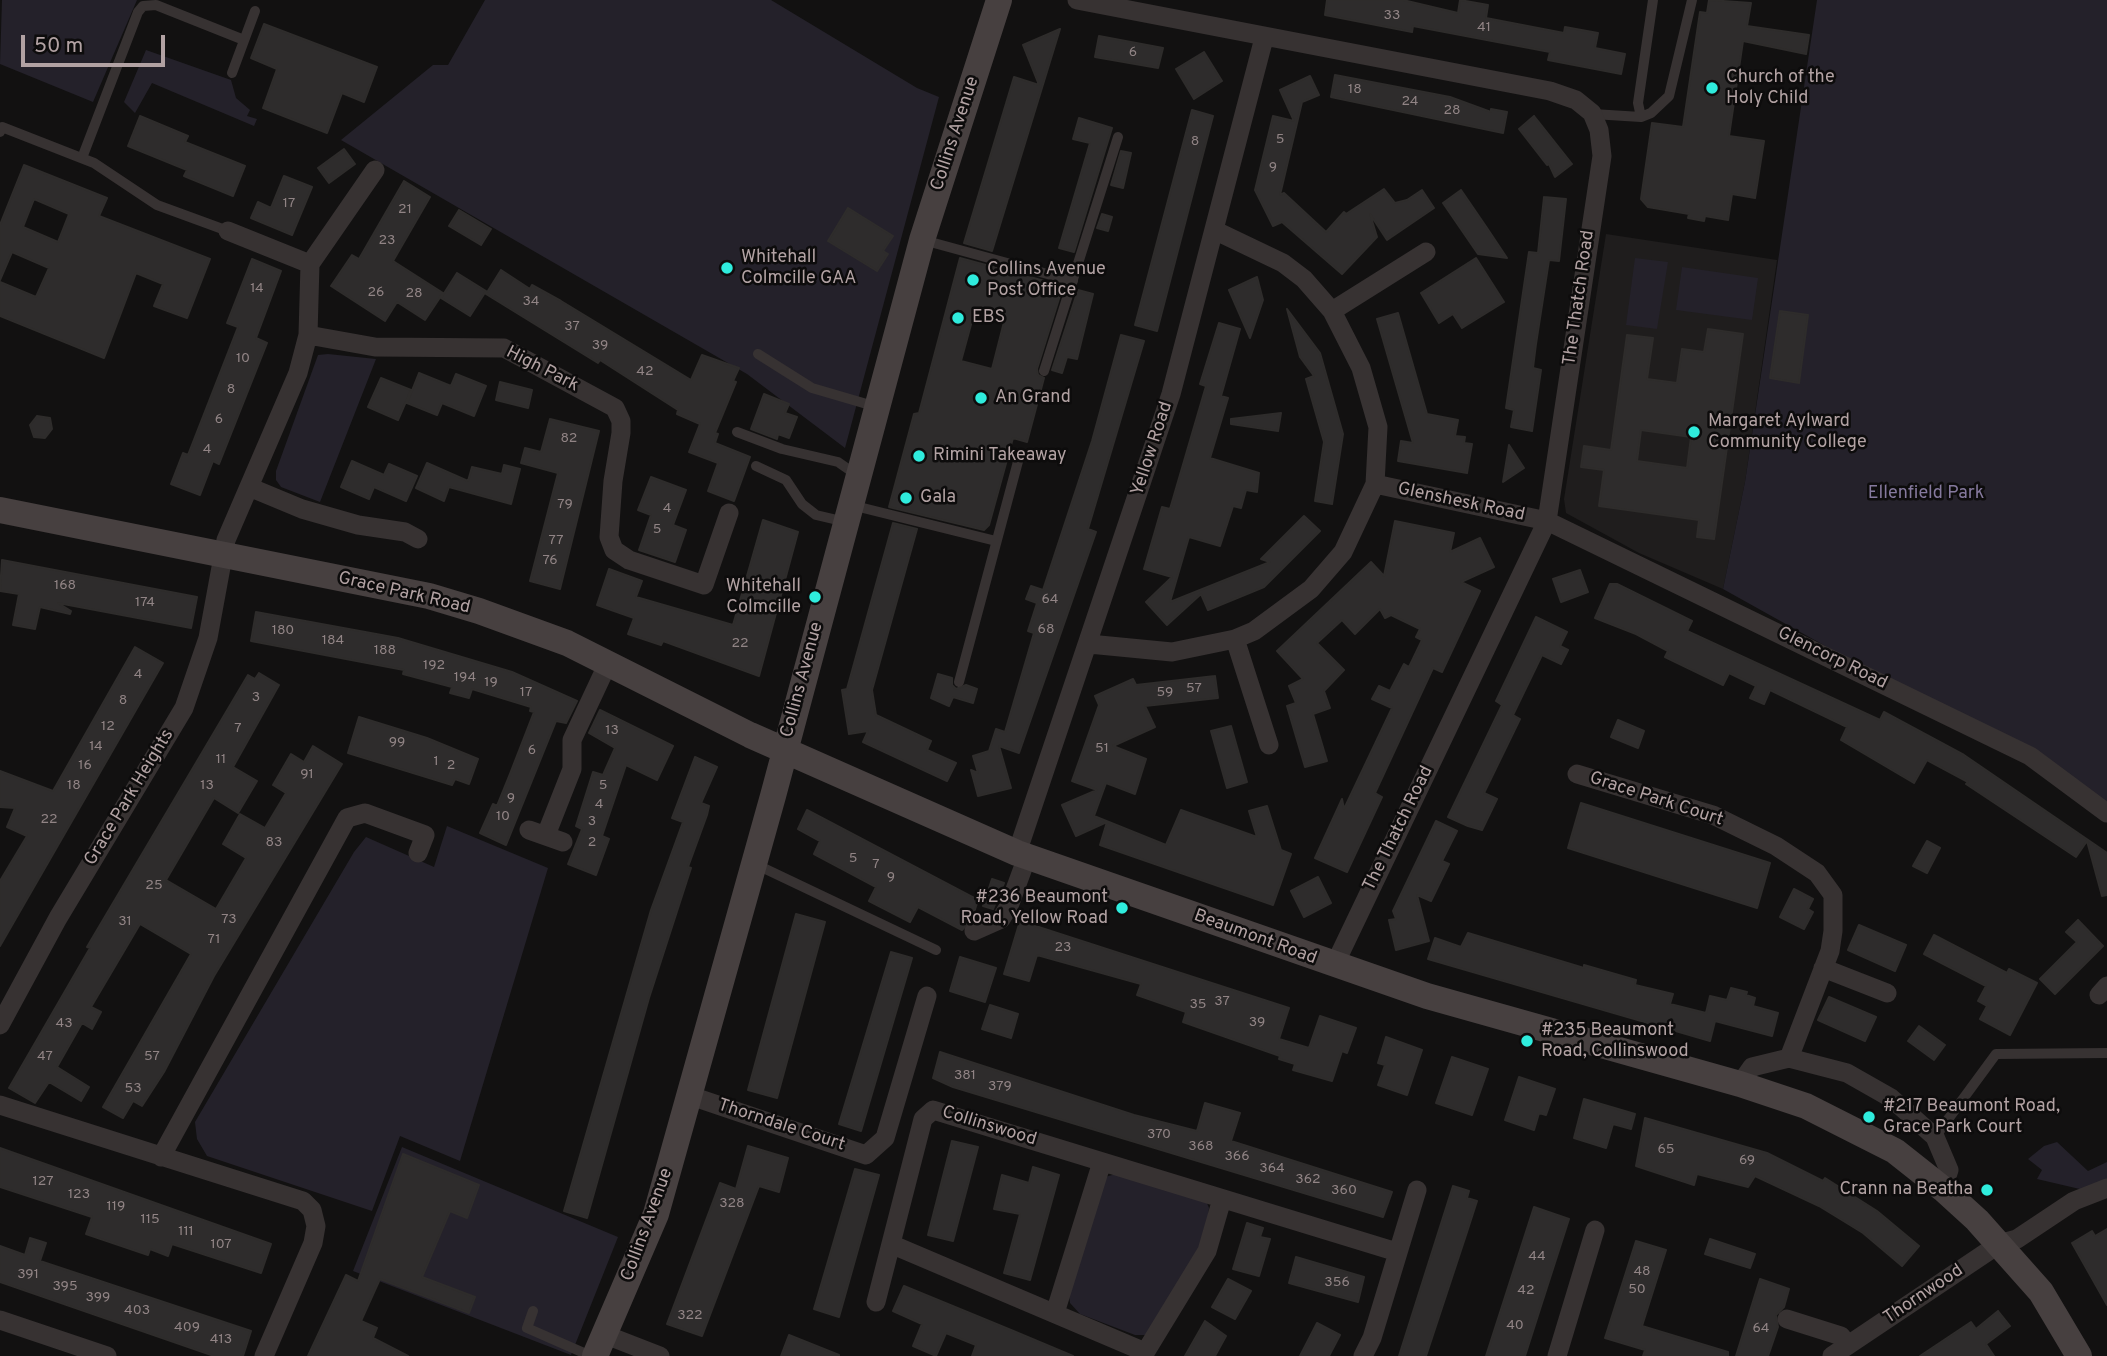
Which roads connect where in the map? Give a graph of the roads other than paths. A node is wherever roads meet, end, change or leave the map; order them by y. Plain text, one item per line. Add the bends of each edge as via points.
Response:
1 (999, 0) edge
2 (1077, 0) edge
3 (1653, 0) edge
4 (1692, 0) edge
5 (255, 11) dead end
6 (1264, 38) junction
7 (244, 40) junction
8 (232, 74) dead end
9 (1592, 114) junction
10 (1641, 117) junction
11 (0, 132) edge
12 (1118, 137) dead end
13 (82, 158) junction
14 (374, 170) dead end
15 (1214, 230) junction
16 (228, 231) joint
17 (922, 240) junction
18 (1426, 252) dead end
19 (310, 264) junction
20 (1073, 281) junction
21 (1332, 311) junction
22 (308, 335) junction
23 (758, 354) dead end
24 (1044, 371) dead end
25 (877, 407) junction
26 (737, 432) dead end
27 (1020, 454) dead end
28 (756, 466) dead end
29 (858, 476) junction
30 (1375, 484) junction
31 (249, 487) junction
32 (0, 510) edge
33 (729, 513) dead end
34 (849, 514) junction
35 (1547, 521) junction
36 (418, 539) dead end
37 (996, 541) junction
38 (221, 556) junction
39 (1235, 639) junction
40 (1089, 644) junction
41 (608, 663) junction
42 (959, 681) dead end
43 (1269, 745) dead end
44 (783, 750) junction
45 (1577, 774) dead end
46 (2107, 813) edge
47 (546, 836) dead end
48 (418, 853) dead end
49 (1022, 855) junction
50 (754, 863) junction
51 (974, 931) dead end
52 (936, 950) dead end
53 (1334, 966) junction
54 (1823, 968) junction
55 (1887, 993) dead end
56 (927, 996) dead end
57 (0, 1025) edge
58 (2107, 1053) edge
59 (1789, 1058) junction
60 (1740, 1084) junction
61 (691, 1096) junction
62 (0, 1105) edge
63 (1935, 1137) junction
64 (161, 1157) junction
65 (1102, 1162) junction
66 (2107, 1188) edge
67 (1943, 1189) junction
68 (1417, 1190) dead end
69 (1222, 1199) junction
70 (1595, 1230) dead end
71 (1999, 1244) junction
72 (893, 1245) junction
73 (1397, 1251) junction
74 (876, 1302) dead end
75 (533, 1311) dead end
76 (1055, 1313) junction
77 (1787, 1318) dead end
78 (0, 1320) edge
79 (598, 1349) edge
80 (1840, 1351) edge
81 (1144, 1354) edge
82 (2073, 1354) edge
83 (107, 1356) edge
84 (264, 1356) edge
85 (660, 1356) edge
86 (1363, 1356) edge
87 (1557, 1356) edge

1 - 17 street, Collins Avenue
2 - 6 street
3 - 10 lane via 1638,103
4 - 10 lane via 1669,96
5 - 7 lane
6 - 9 street via 1550,91 1576,100
6 - 15 street, Yellow Road
7 - 8 lane
7 - 13 lane via 156,5 143,6
9 - 10 lane
9 - 35 street, The Thatch Road via 1602,156
11 - 13 lane via 2,127
12 - 20 lane
13 - 16 lane via 157,205
14 - 19 street
15 - 21 street, Glenshesk Road via 1283,263
15 - 40 street, Yellow Road via 1171,394
16 - 19 street
17 - 20 lane
17 - 25 street, Collins Avenue
18 - 21 street
19 - 22 street
20 - 24 lane
21 - 30 street, Glenshesk Road via 1361,368 1378,427
22 - 31 street via 298,373
22 - 33 street, High Park via 375,347 504,348 614,408 621,433 609,537 614,550 629,560 704,585
23 - 25 lane via 812,388
25 - 29 street, Collins Avenue
26 - 29 lane via 838,462
27 - 37 lane
28 - 34 lane via 786,480 802,505 816,515
29 - 34 street, Collins Avenue
30 - 35 street, Glenshesk Road
30 - 39 street, Glenshesk Road via 1343,552 1311,589 1278,616
31 - 36 street via 302,509 405,532
31 - 38 street
32 - 38 street, Grace Park Road
34 - 37 lane
34 - 44 street, Collins Avenue
35 - 46 street, Glencorp Road via 2030,756
35 - 53 street, The Thatch Road
37 - 42 lane
38 - 41 street, Grace Park Road via 429,596 556,639
38 - 57 street, Grace Park Heights via 208,638 184,708 58,918
39 - 40 street, Glenshesk Road via 1172,652
39 - 43 street
40 - 49 street, Yellow Road
41 - 44 street, Grace Park Road
41 - 47 street via 572,740 572,769
44 - 49 street, Beaumont Road
44 - 50 street, Collins Avenue
45 - 54 street, Grace Park Court via 1713,816 1776,846 1817,873 1833,895 1833,931
48 - 64 street via 425,835 365,813 347,818
49 - 51 street, Yellow Road via 1009,906 1001,919
49 - 53 street, Beaumont Road
50 - 52 lane
50 - 61 street, Collins Avenue
53 - 60 street, Beaumont Road
54 - 55 street
54 - 59 street, Grace Park Court
56 - 61 street, Thorndale Court via 886,1139 866,1155
58 - 63 lane via 1996,1054
59 - 60 street via 1752,1067
59 - 63 street via 1847,1073 1891,1098
60 - 67 street, Beaumont Road via 1849,1125 1895,1151
61 - 79 street, Collins Avenue via 656,1214
62 - 64 street
63 - 67 street via 1949,1170
64 - 84 street via 303,1201 312,1210 316,1226 313,1243
65 - 69 street, Collinswood
65 - 72 street, Collinswood via 933,1110 923,1119
65 - 76 street
66 - 71 street, Thornwood via 2074,1201 2017,1239
67 - 71 street, Beaumont Road
68 - 73 street
69 - 73 street, Collinswood
69 - 81 street via 1207,1251
70 - 87 street
71 - 80 street, Thornwood
71 - 82 street, Beaumont Road via 2041,1292
72 - 74 street, Collinswood
72 - 76 street
73 - 86 street via 1373,1338
75 - 79 lane via 527,1328
76 - 81 street
77 - 80 street, Thornwood via 1840,1336
78 - 83 street
79 - 85 street

